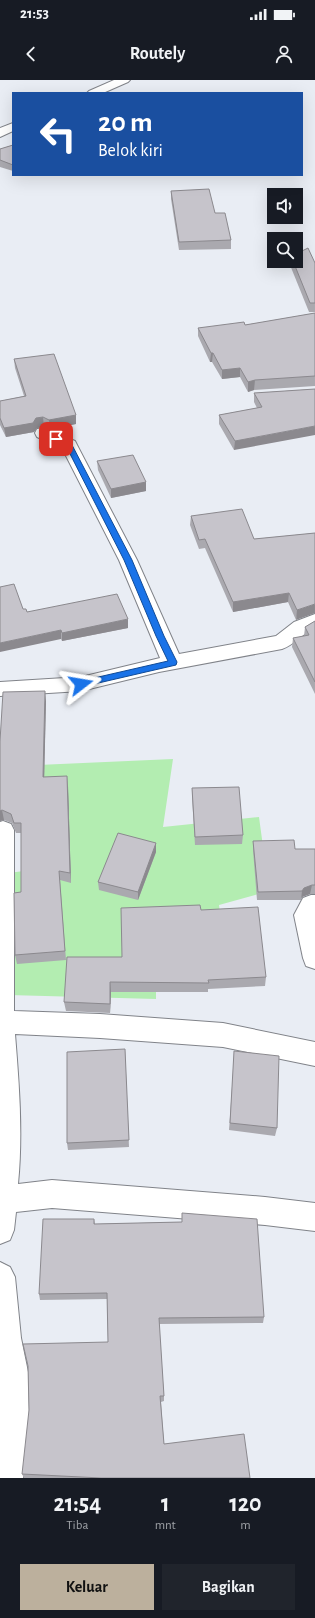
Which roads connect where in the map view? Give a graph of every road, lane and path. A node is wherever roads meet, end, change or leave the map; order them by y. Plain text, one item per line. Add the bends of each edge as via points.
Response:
1 (124, 80) edge
2 (95, 92) edge
3 (12, 127) edge
4 (0, 133) edge
5 (43, 433) dead end
6 (315, 621) edge
7 (173, 662) junction
8 (0, 689) edge
9 (4, 830) dead end
10 (315, 904) edge
11 (315, 958) edge
12 (0, 1022) edge
13 (315, 1054) edge
14 (1, 1200) edge
15 (315, 1217) edge
16 (0, 1230) edge
17 (0, 1277) edge
18 (7, 1478) edge

1 - 2 street
3 - 4 street
5 - 7 street via 69,445 128,560
6 - 7 street via 291,632 282,642
7 - 8 street via 81,684
9 - 12 street
10 - 11 street via 311,905 306,915
12 - 13 street via 223,1035
12 - 14 street via 5,1080 6,1166
14 - 15 street via 52,1194 265,1210
14 - 16 street
17 - 18 street via 12,1372 13,1415

